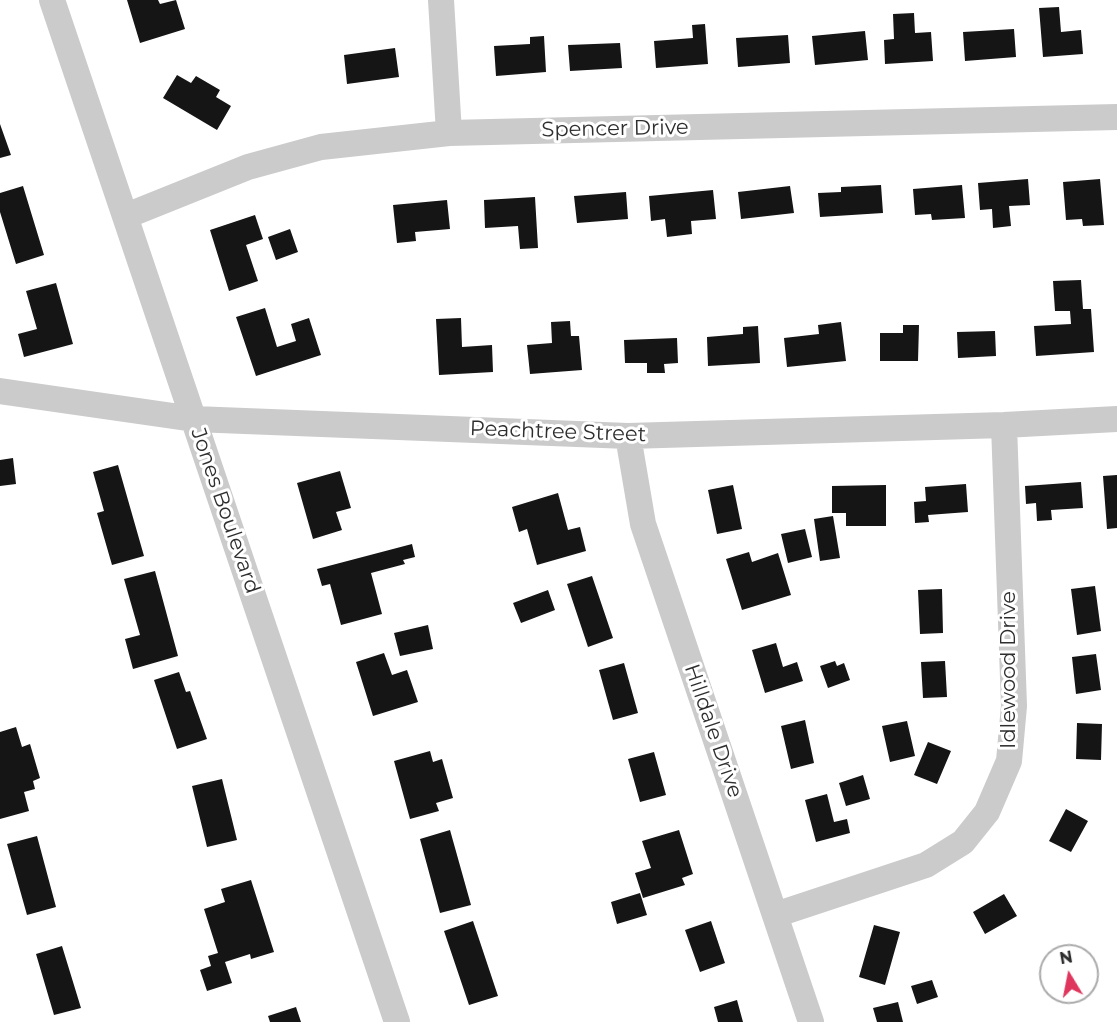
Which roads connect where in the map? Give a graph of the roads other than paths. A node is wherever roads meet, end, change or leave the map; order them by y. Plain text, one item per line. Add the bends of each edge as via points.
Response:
1 (52, 0) edge
2 (441, 0) edge
3 (1117, 117) edge
4 (449, 133) junction
5 (126, 216) junction
6 (0, 391) edge
7 (194, 419) junction
8 (1117, 419) edge
9 (1004, 425) junction
10 (628, 436) junction
11 (775, 915) junction
12 (397, 1022) edge
13 (810, 1022) edge

1 - 5 street, Jones Boulevard
2 - 4 street
3 - 4 street, Spencer Drive
4 - 5 street, Spencer Drive via 321,147 249,167
5 - 7 street, Jones Boulevard
6 - 7 street, Peachtree Street
7 - 10 street, Peachtree Street
7 - 12 street, Jones Boulevard
8 - 9 street, Peachtree Street
9 - 10 street, Peachtree Street
9 - 11 street, Idlewood Drive via 1014,706 1009,761 987,812 963,842 926,865
10 - 11 street, Hilldale Drive via 643,524
11 - 13 street, Hilldale Drive

